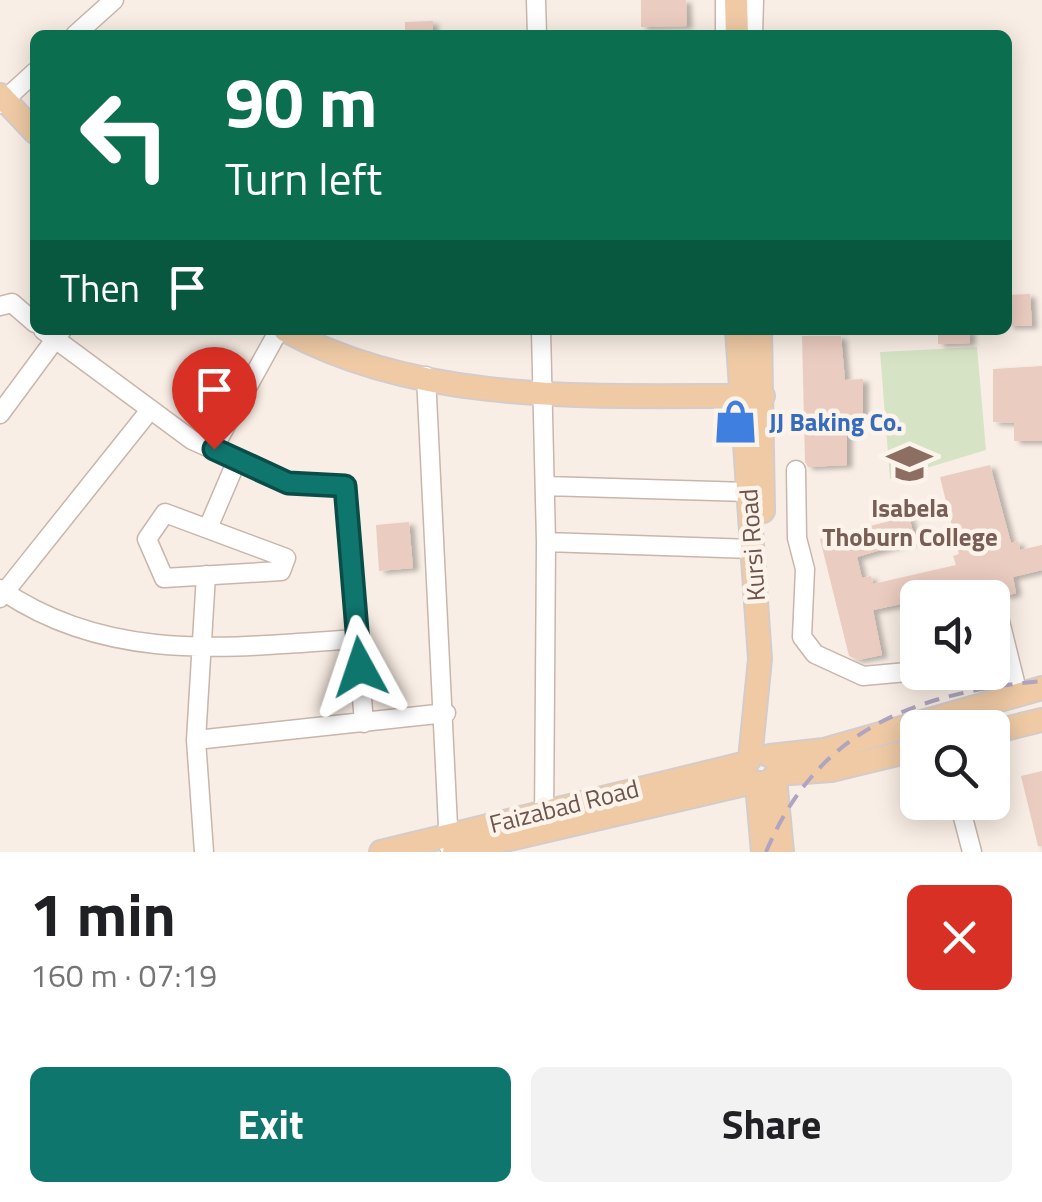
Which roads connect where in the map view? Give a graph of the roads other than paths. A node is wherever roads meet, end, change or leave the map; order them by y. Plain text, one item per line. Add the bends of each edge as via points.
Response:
1 (114, 0) edge
2 (536, 0) edge
3 (725, 0) edge
4 (736, 0) edge
5 (754, 0) edge
6 (81, 30) edge
7 (537, 30) edge
8 (725, 30) edge
9 (737, 30) edge
10 (753, 30) edge
11 (30, 76) edge
12 (1, 100) edge
13 (30, 127) edge
14 (0, 306) edge
15 (30, 319) edge
16 (52, 335) edge
17 (56, 335) edge
18 (279, 335) edge
19 (294, 335) edge
20 (541, 335) edge
21 (738, 335) edge
22 (759, 335) edge
23 (426, 376) junction
24 (542, 392) junction
25 (752, 396) junction
26 (150, 410) junction
27 (0, 414) edge
28 (214, 449) junction
29 (237, 460) junction
30 (796, 470) dead end
31 (544, 486) junction
32 (748, 492) junction
33 (208, 528) junction
34 (546, 542) junction
35 (752, 549) junction
36 (206, 576) junction
37 (2, 593) edge
38 (357, 640) junction
39 (203, 650) junction
40 (900, 672) edge
41 (1010, 677) edge
42 (1042, 688) edge
43 (1018, 694) junction
44 (446, 713) junction
45 (1042, 720) edge
46 (364, 723) junction
47 (1010, 728) edge
48 (196, 740) junction
49 (900, 754) edge
50 (762, 769) junction
51 (544, 819) junction
52 (964, 820) edge
53 (451, 846) edge
54 (204, 852) edge
55 (382, 852) edge
56 (763, 852) edge
57 (782, 852) edge
58 (972, 852) edge

1 - 6 street
2 - 7 street
3 - 8 street
4 - 9 main road
5 - 10 street
11 - 12 street
12 - 13 main road
14 - 15 street via 12,303
16 - 27 street
17 - 26 street
18 - 28 street
19 - 23 main road via 364,364
20 - 24 street
21 - 25 main road, Kursi Road
22 - 25 main road, Kursi Road
23 - 24 main road
23 - 44 street
24 - 25 main road
24 - 31 street
25 - 32 main road, Kursi Road
25 - 50 main road, Kursi Road
26 - 28 street
26 - 37 street
28 - 29 street
29 - 33 street
29 - 38 street via 288,483 345,486
30 - 40 street via 802,636 815,654 863,676
31 - 32 street
31 - 34 street
32 - 35 main road, Kursi Road
33 - 36 street via 165,513 147,539 164,578
33 - 36 street via 286,558 281,570
34 - 35 street
34 - 51 street
35 - 50 main road, Kursi Road
36 - 39 street
37 - 39 street via 84,630
38 - 39 street
38 - 46 street
39 - 48 street
41 - 43 street
42 - 43 main road, Faizabad Road
43 - 50 main road, Faizabad Road
44 - 46 street
44 - 53 street
45 - 47 main road
46 - 48 street
48 - 54 street
49 - 50 main road, Faizabad Road via 831,770
50 - 51 main road, Faizabad Road
50 - 56 main road
50 - 57 main road
51 - 53 main road, Faizabad Road
52 - 58 street
53 - 55 main road, Faizabad Road

